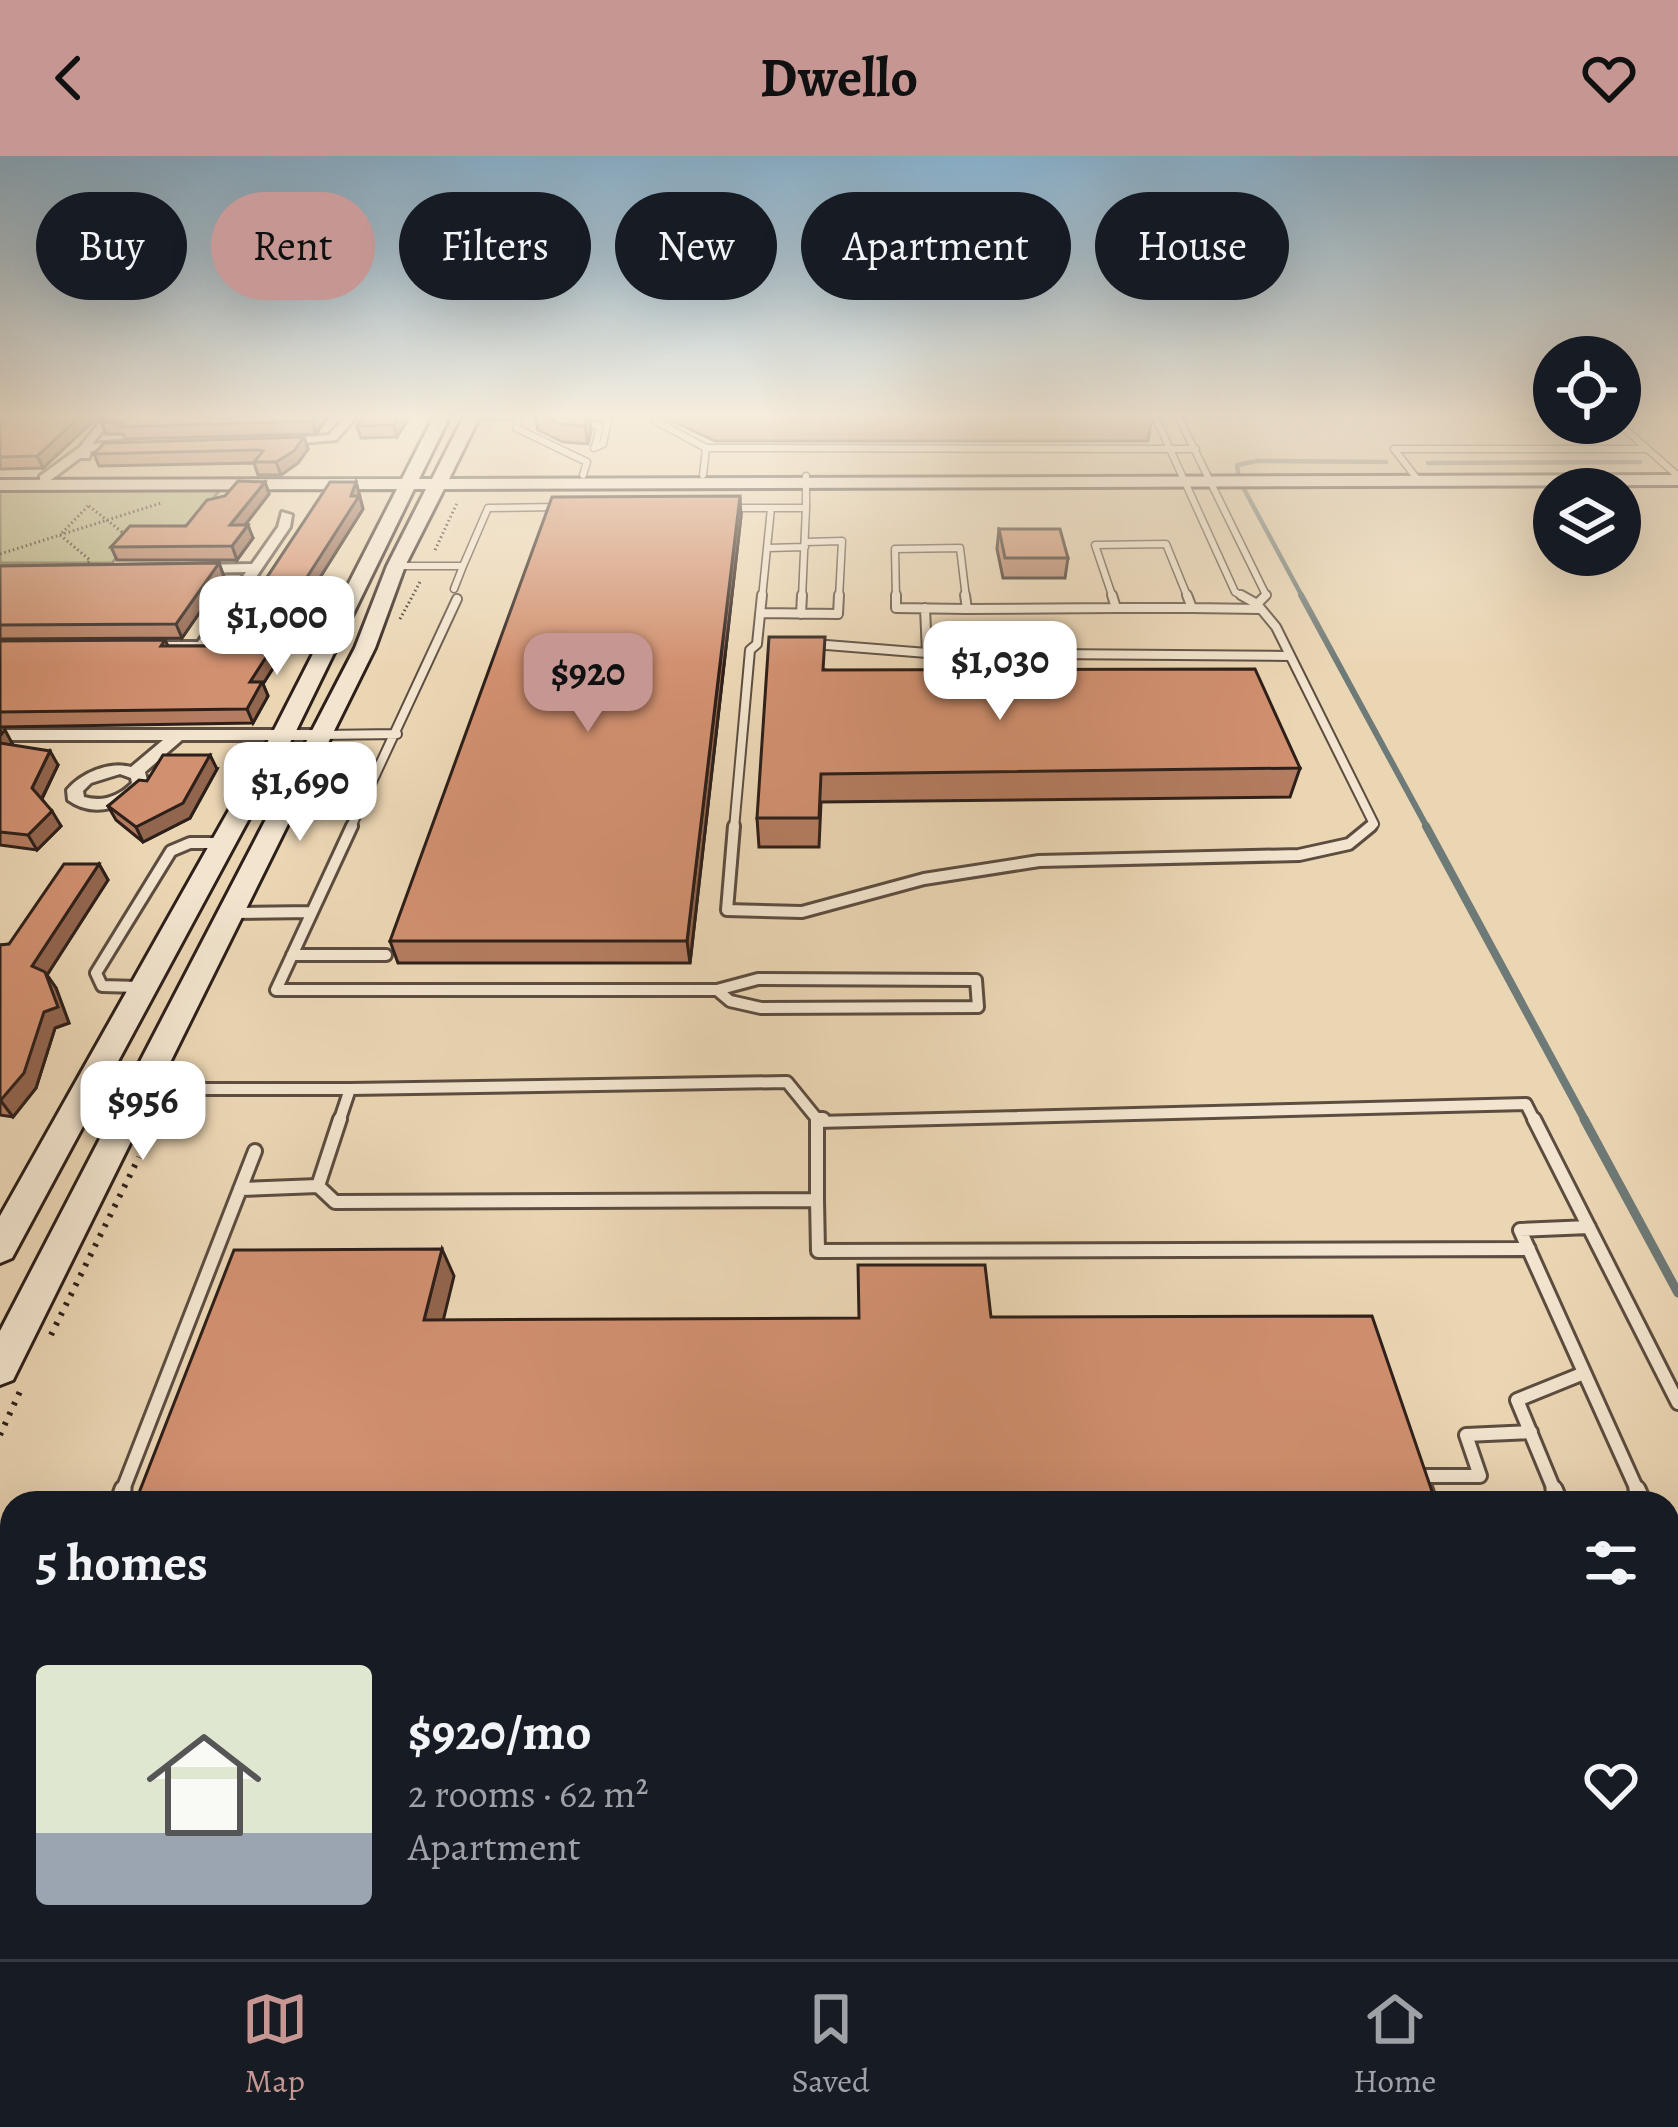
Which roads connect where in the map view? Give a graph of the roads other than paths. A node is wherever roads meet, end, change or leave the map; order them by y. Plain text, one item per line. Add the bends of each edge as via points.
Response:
1 (400, 498) edge
2 (430, 498) edge
3 (806, 498) edge
4 (1193, 498) edge
5 (1226, 498) edge
6 (572, 508) edge
7 (725, 508) edge
8 (771, 508) junction
9 (806, 508) junction
10 (286, 515) dead end
11 (805, 544) junction
12 (768, 548) junction
13 (396, 566) junction
14 (463, 566) junction
15 (1224, 566) junction
16 (1253, 566) junction
17 (168, 568) edge
18 (254, 568) junction
19 (1258, 606) junction
20 (925, 608) junction
21 (1116, 608) junction
22 (1192, 608) junction
23 (968, 609) junction
24 (760, 614) junction
25 (802, 614) junction
26 (757, 644) junction
27 (780, 644) edge
28 (802, 644) edge
29 (112, 646) edge
30 (202, 646) junction
31 (328, 646) junction
32 (927, 653) junction
33 (1290, 656) junction
34 (397, 734) junction
35 (0, 735) edge
36 (178, 735) junction
37 (284, 735) junction
38 (321, 735) junction
39 (135, 772) dead end
40 (223, 843) junction
41 (312, 912) junction
42 (231, 914) junction
43 (292, 955) junction
44 (386, 956) edge
45 (143, 987) junction
46 (717, 990) junction
47 (142, 1089) junction
48 (350, 1089) junction
49 (817, 1119) junction
50 (255, 1151) dead end
51 (319, 1186) junction
52 (240, 1189) junction
53 (817, 1200) junction
54 (1589, 1227) junction
55 (0, 1248) edge
56 (1529, 1249) junction
57 (0, 1368) edge
58 (1584, 1373) junction
59 (1678, 1402) edge
60 (1531, 1432) junction
61 (123, 1491) edge
62 (1425, 1491) edge
63 (1555, 1491) edge
64 (1638, 1491) edge

1 - 31 main road
2 - 13 main road
3 - 9 lane
4 - 15 lane
5 - 16 lane
6 - 14 lane via 488,508
7 - 8 lane
8 - 9 lane
8 - 12 lane
9 - 11 lane
10 - 18 street
11 - 12 lane
11 - 25 lane
11 - 25 lane via 842,542 838,614
12 - 24 lane
13 - 14 lane
13 - 38 main road
14 - 34 lane
15 - 16 lane
15 - 19 lane via 1234,592
16 - 19 lane via 1266,595
17 - 18 street
18 - 30 street
19 - 22 lane
19 - 33 lane
20 - 23 lane
20 - 23 lane via 896,608 895,548 960,548
20 - 32 lane
21 - 22 lane
21 - 22 lane via 1095,545 1166,544
21 - 23 lane
24 - 25 lane
24 - 26 lane
26 - 27 lane
26 - 33 lane via 750,650 727,910 802,912 924,879 1039,861 1299,855 1349,844 1374,824
28 - 32 lane
29 - 30 street
30 - 31 street
31 - 37 main road
32 - 33 lane
34 - 38 lane
34 - 41 lane
35 - 36 street
36 - 37 street
36 - 39 street
37 - 38 street
37 - 40 main road
38 - 42 main road
40 - 45 main road
40 - 45 lane via 171,851 96,973 102,986
41 - 42 lane
41 - 43 lane
42 - 47 main road
43 - 44 lane
43 - 46 lane via 276,990
45 - 55 main road
46 - 46 lane via 761,1008 978,1007 976,980 758,979
47 - 48 lane
47 - 57 main road
48 - 49 lane via 787,1082
48 - 51 lane
49 - 53 lane
49 - 54 lane via 1526,1104
50 - 52 lane
51 - 52 lane
51 - 53 lane via 335,1202
52 - 61 lane
53 - 56 lane via 818,1251
54 - 56 lane via 1520,1230
54 - 59 lane
56 - 58 lane
58 - 60 lane via 1517,1400
58 - 64 lane
60 - 62 lane via 1466,1436 1480,1476 1420,1476
60 - 63 lane

